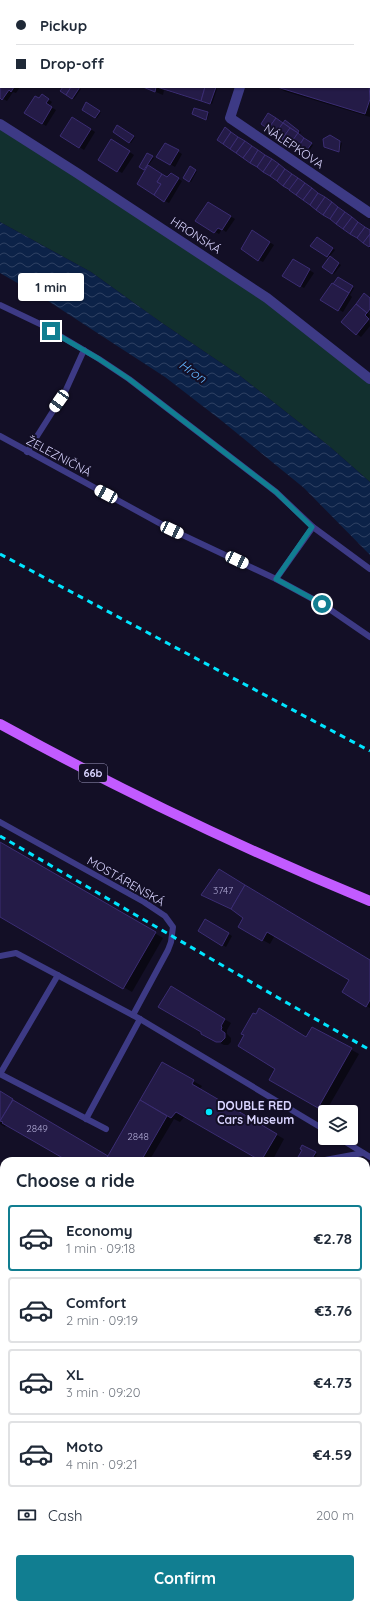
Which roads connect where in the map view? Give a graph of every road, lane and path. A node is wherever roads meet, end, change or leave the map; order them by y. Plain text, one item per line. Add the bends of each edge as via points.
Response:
1 (240, 88) edge
2 (0, 124) edge
3 (370, 213) edge
4 (0, 305) edge
5 (84, 350) junction
6 (370, 378) edge
7 (0, 436) edge
8 (27, 452) junction
9 (312, 527) junction
10 (370, 569) edge
11 (276, 579) junction
12 (370, 637) edge
13 (0, 724) edge
14 (0, 822) edge
15 (370, 901) edge
16 (0, 956) edge
17 (58, 975) junction
18 (133, 1015) junction
19 (140, 1019) junction
20 (86, 1119) junction
21 (318, 1126) edge
22 (106, 1129) dead end
23 (350, 1145) edge
24 (363, 1153) junction
25 (342, 1157) edge
26 (370, 1157) edge

1 - 3 street, NÁLEPKOVA via 230,118
2 - 6 street, HRONSKÁ via 268,298
4 - 5 lane via 40,324
5 - 8 lane via 65,392
5 - 9 lane via 129,379 276,492
7 - 8 lane, ŽELEZNIČNÁ
8 - 11 lane, ŽELEZNIČNÁ via 172,530
9 - 10 lane
9 - 11 lane
11 - 12 lane, ŽELEZNIČNÁ via 322,604
13 - 15 main road, 66b via 187,820 261,855
14 - 18 lane, MOSTÁRENSKÁ via 144,902 165,916 173,927 168,950
16 - 17 lane via 16,953
17 - 18 lane
17 - 20 lane via 0,1074
18 - 19 lane
19 - 20 lane
19 - 21 lane
20 - 22 lane
23 - 24 lane
24 - 25 lane
24 - 26 lane

